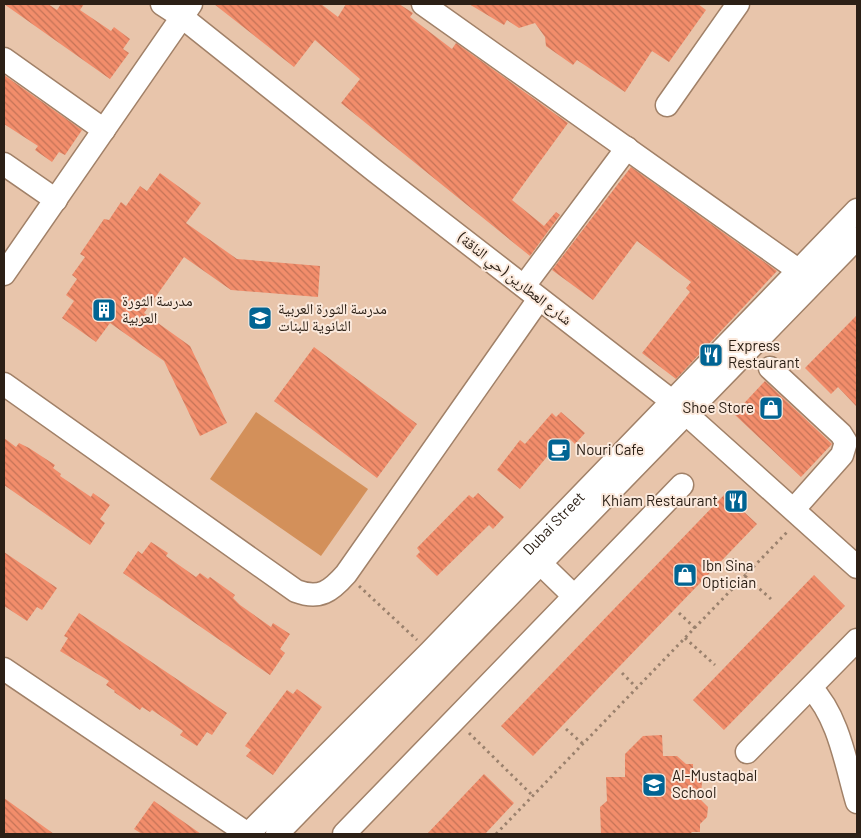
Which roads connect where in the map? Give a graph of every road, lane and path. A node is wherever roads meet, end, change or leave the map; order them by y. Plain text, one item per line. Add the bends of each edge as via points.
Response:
1 (162, 4) edge
2 (423, 4) edge
3 (738, 4) edge
4 (186, 10) edge
5 (4, 59) edge
6 (667, 105) dead end
7 (104, 130) junction
8 (627, 148) junction
9 (4, 164) edge
10 (56, 200) junction
11 (857, 210) edge
12 (853, 249) edge
13 (798, 270) junction
14 (4, 274) edge
15 (531, 292) junction
16 (770, 368) dead end
17 (4, 384) edge
18 (680, 408) junction
19 (682, 485) dead end
20 (798, 512) junction
21 (732, 559) dead end
22 (542, 564) junction
23 (857, 567) edge
24 (346, 574) junction
25 (746, 575) junction
26 (574, 596) junction
27 (771, 599) dead end
28 (679, 613) dead end
29 (695, 628) junction
30 (685, 638) junction
31 (857, 640) edge
32 (430, 652) junction
33 (716, 665) dead end
34 (4, 668) edge
35 (622, 673) dead end
36 (637, 688) junction
37 (810, 688) junction
38 (455, 719) junction
39 (566, 729) dead end
40 (583, 744) junction
41 (747, 752) dead end
42 (533, 796) junction
43 (857, 802) edge
44 (248, 834) edge
45 (278, 834) edge
46 (344, 834) edge
47 (496, 834) edge

1 - 4 street, شارع العطارين (حي الناقة)
2 - 8 street
3 - 6 street
4 - 7 street
4 - 15 street, شارع العطارين (حي الناقة)
5 - 7 street
7 - 10 street
8 - 13 street
8 - 15 street
9 - 10 street
10 - 14 street
11 - 13 street, Dubai Street
12 - 18 street, Dubai Street
13 - 18 street, Dubai Street
15 - 18 street, شارع العطارين (حي الناقة)
15 - 24 street
16 - 20 street via 846,442 842,456
17 - 24 street via 296,591 308,595 331,590
18 - 20 street, شارع العطارين (حي الناقة)
18 - 22 street, Dubai Street
18 - 32 street, Dubai Street
19 - 26 street
20 - 23 street, شارع العطارين (حي الناقة)
20 - 25 path
21 - 25 path
22 - 26 street
22 - 45 street, Dubai Street
24 - 32 path
25 - 27 path
25 - 29 path
26 - 38 street
28 - 29 path
29 - 30 path
30 - 33 path
30 - 36 path
31 - 37 street
32 - 44 street, Dubai Street
34 - 44 street
35 - 36 path
36 - 40 path
37 - 41 street
37 - 43 street via 820,697 832,720
38 - 42 path
38 - 46 street
39 - 40 path
40 - 42 path
42 - 47 path

